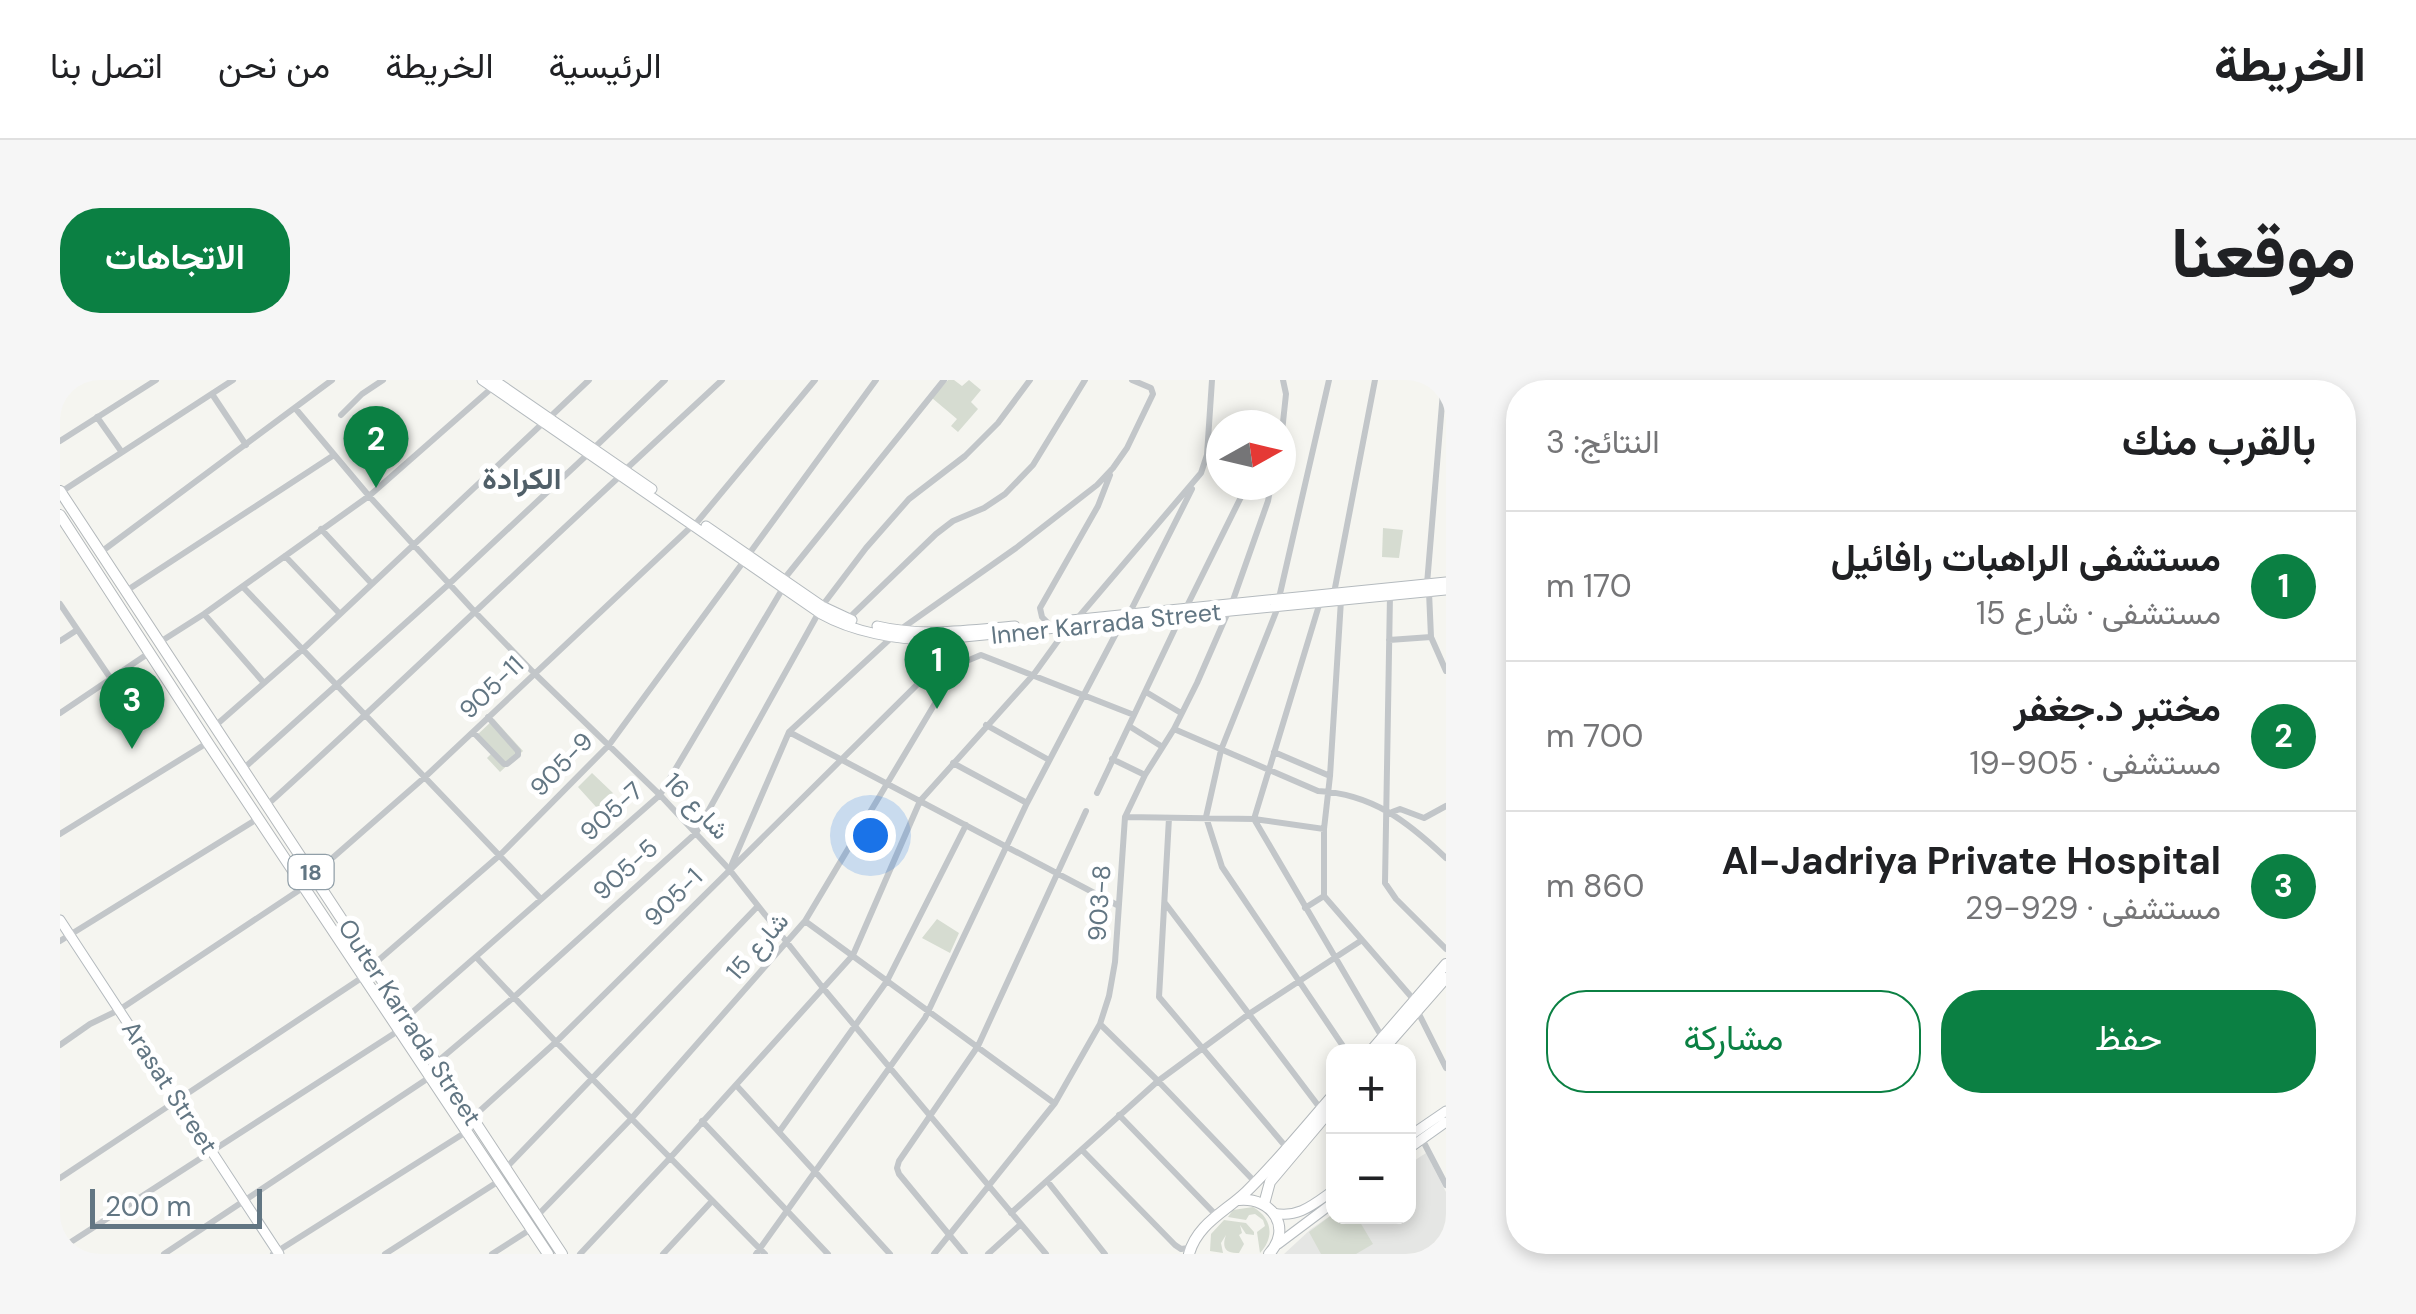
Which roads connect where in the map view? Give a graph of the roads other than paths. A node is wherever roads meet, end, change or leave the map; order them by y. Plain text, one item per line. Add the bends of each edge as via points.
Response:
1 (156, 380) edge
2 (233, 380) edge
3 (332, 380) edge
4 (383, 380) edge
5 (482, 380) edge
6 (589, 380) edge
7 (665, 380) edge
8 (722, 380) edge
9 (815, 380) edge
10 (876, 380) edge
11 (944, 380) edge
12 (1030, 380) edge
13 (1085, 380) edge
14 (1132, 380) edge
15 (1212, 380) edge
16 (1283, 380) edge
17 (1330, 380) edge
18 (1375, 380) edge
19 (496, 382) edge
20 (1444, 384) edge
21 (212, 394) junction
22 (296, 408) junction
23 (1284, 410) edge
24 (341, 415) dead end
25 (97, 417) junction
26 (547, 420) junction
27 (1442, 438) edge
28 (60, 441) edge
29 (246, 444) junction
30 (121, 451) junction
31 (591, 451) junction
32 (334, 455) junction
33 (1113, 468) junction
34 (623, 473) junction
35 (1198, 479) junction
36 (60, 491) edge
37 (369, 496) junction
38 (1239, 500) edge
39 (1266, 500) edge
40 (60, 514) edge
41 (696, 523) junction
42 (321, 529) junction
43 (414, 546) junction
44 (101, 552) junction
45 (284, 556) junction
46 (747, 557) junction
47 (1446, 582) edge
48 (784, 583) junction
49 (372, 584) junction
50 (449, 584) junction
51 (243, 586) junction
52 (1428, 588) junction
53 (1446, 590) edge
54 (126, 591) junction
55 (1390, 595) junction
56 (1338, 596) junction
57 (1320, 602) junction
58 (1279, 603) junction
59 (60, 604) edge
60 (1230, 607) junction
61 (820, 609) junction
62 (474, 611) junction
63 (1183, 612) junction
64 (204, 614) junction
65 (340, 614) junction
66 (1126, 618) junction
67 (848, 620) junction
68 (1072, 623) junction
69 (1044, 626) junction
70 (77, 630) junction
71 (895, 634) junction
72 (1431, 637) junction
73 (60, 640) edge
74 (933, 640) junction
75 (1389, 640) junction
76 (160, 642) junction
77 (1056, 644) junction
78 (303, 649) junction
79 (150, 652) junction
80 (942, 660) junction
81 (958, 665) junction
82 (1446, 672) edge
83 (534, 673) junction
84 (1034, 674) junction
85 (110, 679) junction
86 (264, 683) junction
87 (336, 684) junction
88 (1146, 692) junction
89 (1085, 695) junction
90 (60, 712) edge
91 (1181, 714) junction
92 (1134, 715) junction
93 (366, 716) junction
94 (488, 717) junction
95 (986, 725) junction
96 (215, 726) junction
97 (1129, 726) junction
98 (1174, 729) junction
99 (473, 732) junction
100 (789, 732) junction
101 (208, 743) junction
102 (609, 744) junction
103 (1162, 746) junction
104 (1221, 750) junction
105 (1274, 752) junction
106 (1112, 759) junction
107 (842, 760) junction
108 (1050, 760) junction
109 (953, 763) junction
110 (242, 770) junction
111 (1268, 770) junction
112 (1145, 775) junction
113 (1330, 776) junction
114 (425, 777) junction
115 (888, 784) junction
116 (1329, 792) junction
117 (1097, 793) dead end
118 (660, 795) junction
119 (920, 801) junction
120 (1027, 803) junction
121 (266, 806) junction
122 (1446, 806) edge
123 (1086, 811) dead end
124 (1389, 811) junction
125 (1125, 817) junction
126 (1206, 817) junction
127 (258, 818) junction
128 (1169, 818) junction
129 (1254, 819) junction
130 (966, 825) junction
131 (1324, 829) junction
132 (696, 833) junction
133 (60, 834) edge
134 (1006, 845) junction
135 (500, 855) junction
136 (1446, 858) edge
137 (730, 869) junction
138 (1058, 874) junction
139 (313, 875) junction
140 (305, 886) junction
141 (1324, 896) junction
142 (541, 899) junction
143 (1164, 902) junction
144 (1118, 904) junction
145 (757, 907) junction
146 (1305, 908) junction
147 (60, 920) edge
148 (805, 921) junction
149 (65, 938) edge
150 (1362, 940) junction
151 (787, 943) junction
152 (1446, 949) edge
153 (853, 954) junction
154 (476, 957) junction
155 (1334, 958) junction
156 (1446, 964) edge
157 (373, 965) junction
158 (364, 976) junction
159 (1446, 978) edge
160 (887, 980) junction
161 (1298, 981) junction
162 (823, 988) junction
163 (514, 997) junction
164 (1416, 1005) junction
165 (119, 1010) junction
166 (928, 1011) junction
167 (1249, 1014) junction
168 (408, 1017) junction
169 (1100, 1024) junction
170 (856, 1026) junction
171 (399, 1030) junction
172 (1382, 1036) junction
173 (556, 1042) junction
174 (60, 1044) edge
175 (1341, 1044) edge
176 (1376, 1044) edge
177 (1388, 1044) edge
178 (978, 1046) junction
179 (1202, 1048) junction
180 (436, 1062) junction
181 (890, 1067) junction
182 (1446, 1068) edge
183 (430, 1077) junction
184 (592, 1080) junction
185 (1158, 1081) junction
186 (736, 1085) junction
187 (178, 1100) junction
188 (1326, 1102) edge
189 (1055, 1103) junction
190 (1320, 1108) junction
191 (1446, 1111) edge
192 (930, 1115) junction
193 (1120, 1115) junction
194 (473, 1116) junction
195 (1326, 1116) edge
196 (631, 1119) junction
197 (702, 1122) junction
198 (1446, 1122) edge
199 (467, 1132) junction
200 (780, 1132) junction
201 (1414, 1134) edge
202 (1422, 1139) junction
203 (1416, 1143) edge
204 (1286, 1147) junction
205 (1082, 1150) junction
206 (212, 1151) junction
207 (670, 1158) junction
208 (506, 1168) junction
209 (815, 1172) junction
210 (60, 1178) edge
211 (499, 1181) junction
212 (1048, 1182) junction
213 (1255, 1182) junction
214 (988, 1185) junction
215 (1446, 1185) edge
216 (1326, 1196) edge
217 (712, 1201) junction
218 (1235, 1201) junction
219 (245, 1202) junction
220 (1264, 1204) junction
221 (1326, 1208) edge
222 (786, 1211) junction
223 (1273, 1213) junction
224 (1011, 1214) junction
225 (1216, 1215) junction
226 (537, 1216) junction
227 (1020, 1224) junction
228 (532, 1229) junction
229 (949, 1236) junction
230 (1278, 1244) junction
231 (60, 1249) edge
232 (760, 1252) edge
233 (1189, 1252) edge
234 (277, 1253) edge
235 (164, 1254) edge
236 (385, 1254) edge
237 (492, 1254) edge
238 (548, 1254) edge
239 (562, 1254) edge
240 (580, 1254) edge
241 (663, 1254) edge
242 (828, 1254) edge
243 (890, 1254) edge
244 (934, 1254) edge
245 (965, 1254) edge
246 (988, 1254) edge
247 (1046, 1254) edge
248 (1105, 1254) edge
249 (1269, 1254) edge

1 - 25 street
2 - 21 street
3 - 22 street
4 - 24 street
5 - 19 main road, Inner Karrada Street
6 - 26 street
7 - 31 street
8 - 34 street
9 - 41 street, 905-11
10 - 46 street, 905-9
11 - 48 street, 905-7
12 - 61 street, 905-5 via 965,456 908,499
13 - 67 street via 1034,465 1005,494 936,534
14 - 33 street via 1152,394
15 - 35 street via 1207,455
16 - 23 street
17 - 58 street
18 - 56 street
19 - 26 main road, Inner Karrada Street
19 - 37 street
20 - 27 street
21 - 29 street
21 - 30 street
22 - 29 street
22 - 32 street, شارع 16
25 - 28 street
25 - 30 street
26 - 31 main road, Inner Karrada Street
26 - 43 street
27 - 52 street
29 - 44 street
30 - 36 street
31 - 34 main road, Inner Karrada Street
31 - 50 street
32 - 37 street, شارع 16
32 - 54 street
33 - 69 street via 1041,605
33 - 71 street
34 - 41 main road, Inner Karrada Street
34 - 62 street
35 - 66 street
35 - 68 street
36 - 44 main road, Outer Karrada Street / 18
37 - 42 street
37 - 43 street, شارع 16
38 - 63 street
39 - 60 street, 903-8
40 - 79 main road, Outer Karrada Street / 18
41 - 46 main road, Inner Karrada Street
41 - 83 street, 905-11
42 - 45 street
42 - 49 street
43 - 49 street
43 - 50 street, شارع 16
44 - 54 main road, Outer Karrada Street / 18
45 - 51 street
45 - 65 street
46 - 48 main road, Inner Karrada Street
46 - 102 street, 905-9
47 - 52 main road, Inner Karrada Street
48 - 61 main road, Inner Karrada Street
48 - 118 street, 905-7
49 - 65 street
50 - 62 street, شارع 16
50 - 87 street
51 - 64 street
51 - 78 street
52 - 53 main road, Inner Karrada Street
52 - 55 main road, Inner Karrada Street
52 - 56 main road, Inner Karrada Street
52 - 72 street
54 - 76 main road, Outer Karrada Street / 18
55 - 56 main road, Inner Karrada Street
55 - 75 street
56 - 57 main road, Inner Karrada Street
56 - 58 main road, Inner Karrada Street
56 - 113 street
57 - 58 main road, Inner Karrada Street
57 - 105 street
58 - 60 main road, Inner Karrada Street
58 - 104 street
59 - 70 street
60 - 63 main road, Inner Karrada Street
60 - 91 street, 903-8
61 - 67 main road, Inner Karrada Street
61 - 71 main road, Inner Karrada Street via 842,624
61 - 132 street, 905-5
62 - 83 street, شارع 16
62 - 93 street
63 - 66 main road, Inner Karrada Street
63 - 88 street
64 - 76 street
64 - 86 street
65 - 78 street
66 - 68 main road, Inner Karrada Street
66 - 89 street
67 - 71 main road, Inner Karrada Street
68 - 69 main road, Inner Karrada Street
68 - 77 street
69 - 71 main road, Inner Karrada Street
69 - 74 main road, Inner Karrada Street
69 - 77 street
70 - 73 street
70 - 85 street
71 - 74 main road, Inner Karrada Street
71 - 100 street
72 - 75 street
72 - 82 street
74 - 80 street
75 - 124 street
76 - 96 main road, Outer Karrada Street / 18
77 - 84 street
78 - 86 street
78 - 87 street
79 - 85 street
79 - 101 main road, Outer Karrada Street / 18
80 - 81 street
80 - 107 street, 905-1
81 - 84 street via 981,656
81 - 115 street, شارع 15
83 - 94 street, 905-11
83 - 102 street, شارع 16
84 - 89 street
84 - 95 street
85 - 90 street
86 - 96 street
87 - 93 street
87 - 110 street
88 - 91 street
88 - 92 street
89 - 92 street
89 - 108 street
91 - 98 street, 903-8
92 - 97 street
93 - 114 street
93 - 121 street
94 - 99 street, 905-11
94 - 99 street via 518,754 504,764
95 - 108 street
95 - 109 street
96 - 110 main road, Outer Karrada Street / 18
97 - 103 street
97 - 106 street
98 - 103 street, 903-8
98 - 104 street
99 - 114 street, 905-11
100 - 107 street
100 - 137 street
101 - 127 main road, Outer Karrada Street / 18
101 - 133 street
102 - 118 street, شارع 16
102 - 135 street, 905-9
103 - 112 street, 903-8
104 - 111 street
104 - 126 street
105 - 111 street
105 - 113 street
106 - 112 street
106 - 117 street
107 - 115 street
107 - 137 street, 905-1
108 - 120 street
109 - 119 street
109 - 120 street
110 - 121 main road, Outer Karrada Street / 18
111 - 116 street
111 - 129 street
112 - 125 street, 903-8
113 - 116 street
114 - 135 street
114 - 139 street, 905-11
115 - 119 street
115 - 148 street, شارع 15
116 - 124 street
116 - 131 street
118 - 132 street, شارع 16
118 - 142 street, 905-7
119 - 130 street
119 - 153 street
120 - 134 street
121 - 139 main road, Outer Karrada Street / 18
122 - 124 street via 1424,818
123 - 138 street
124 - 136 street
124 - 152 street via 1385,883
125 - 128 street
125 - 144 street, 903-8
126 - 128 street
126 - 129 street
126 - 161 street via 1222,867
127 - 140 main road, Outer Karrada Street / 18
127 - 149 street
128 - 143 street
129 - 131 street
129 - 146 street
130 - 134 street
130 - 160 street
131 - 141 street
132 - 137 street, شارع 16
132 - 163 street, 905-5
134 - 138 street
134 - 166 street
135 - 142 street
135 - 157 street, 905-9
137 - 145 street, شارع 16
137 - 173 street, 905-1
138 - 144 street
138 - 178 street
139 - 157 main road, Outer Karrada Street / 18
140 - 158 main road, Outer Karrada Street / 18
140 - 165 street
141 - 146 street
141 - 150 street
142 - 154 street, 905-7
143 - 167 street
143 - 179 street via 1159,998
144 - 169 street, 903-8 via 1115,962
145 - 151 street, شارع 16
145 - 184 street
146 - 155 street
147 - 149 main road, Arasat Street
148 - 151 street, شارع 15
148 - 153 street
149 - 165 main road, Arasat Street
150 - 155 street
150 - 164 street
151 - 162 street, شارع 16
151 - 196 street, شارع 15
153 - 160 street
153 - 162 street
154 - 163 street
154 - 168 street, 905-7
155 - 161 street
155 - 172 street
156 - 164 main road
157 - 168 main road, Outer Karrada Street / 18
158 - 171 main road, Outer Karrada Street / 18
158 - 187 street
159 - 164 main road
160 - 166 street
160 - 170 street
161 - 167 street
161 - 175 street
162 - 170 street, شارع 16
162 - 186 street
163 - 173 street
163 - 180 street, 905-5
164 - 172 main road
164 - 177 main road
164 - 182 street
165 - 174 street
165 - 187 main road, Arasat Street
166 - 178 street
166 - 181 street
167 - 179 street
167 - 190 street
168 - 180 main road, Outer Karrada Street / 18
169 - 185 street
169 - 189 street, 903-8
170 - 181 street, شارع 16
170 - 200 street
171 - 183 main road, Outer Karrada Street / 18
171 - 206 street
172 - 176 main road
173 - 184 street
173 - 194 street, 905-1
178 - 189 street
178 - 192 street
179 - 185 street
179 - 204 street
180 - 194 main road, Outer Karrada Street / 18
181 - 192 street, شارع 16
181 - 209 street
183 - 199 main road, Outer Karrada Street / 18
183 - 219 street
184 - 196 street
184 - 208 street
185 - 193 street
185 - 213 street
186 - 197 street
186 - 200 street
187 - 206 main road, Arasat Street
187 - 210 street
188 - 190 main road
189 - 214 street, 903-8
190 - 204 main road
191 - 201 main road
192 - 214 street, شارع 16
192 - 229 street via 897,1168
193 - 205 street
193 - 225 street
194 - 208 main road, Outer Karrada Street / 18
195 - 220 main road via 1270,1182
196 - 207 street
196 - 226 street, شارع 15
197 - 207 street
197 - 222 street
198 - 202 main road
199 - 211 main road, Outer Karrada Street / 18
199 - 234 street
200 - 209 street
202 - 203 main road
202 - 215 street
204 - 213 main road
205 - 212 street
205 - 233 street
206 - 219 main road, Arasat Street
206 - 231 street
207 - 217 street
207 - 240 street
208 - 226 main road, Outer Karrada Street / 18
209 - 222 street
209 - 243 street
211 - 228 main road, Outer Karrada Street / 18
211 - 236 street
212 - 224 street
212 - 248 street
213 - 218 main road
214 - 224 street, شارع 16
214 - 229 street, 903-8
216 - 223 main road via 1294,1216
217 - 232 street
217 - 241 street
218 - 220 main road
218 - 225 main road
219 - 234 main road, Arasat Street
219 - 235 street
220 - 223 main road
221 - 230 main road
222 - 232 street
222 - 242 street
223 - 230 main road
224 - 227 street, شارع 16
225 - 233 main road
226 - 239 main road, Outer Karrada Street / 18
227 - 246 street
227 - 247 street, شارع 16
228 - 237 street
228 - 238 main road, Outer Karrada Street / 18
229 - 244 street, 903-8
229 - 245 street
230 - 249 main road

